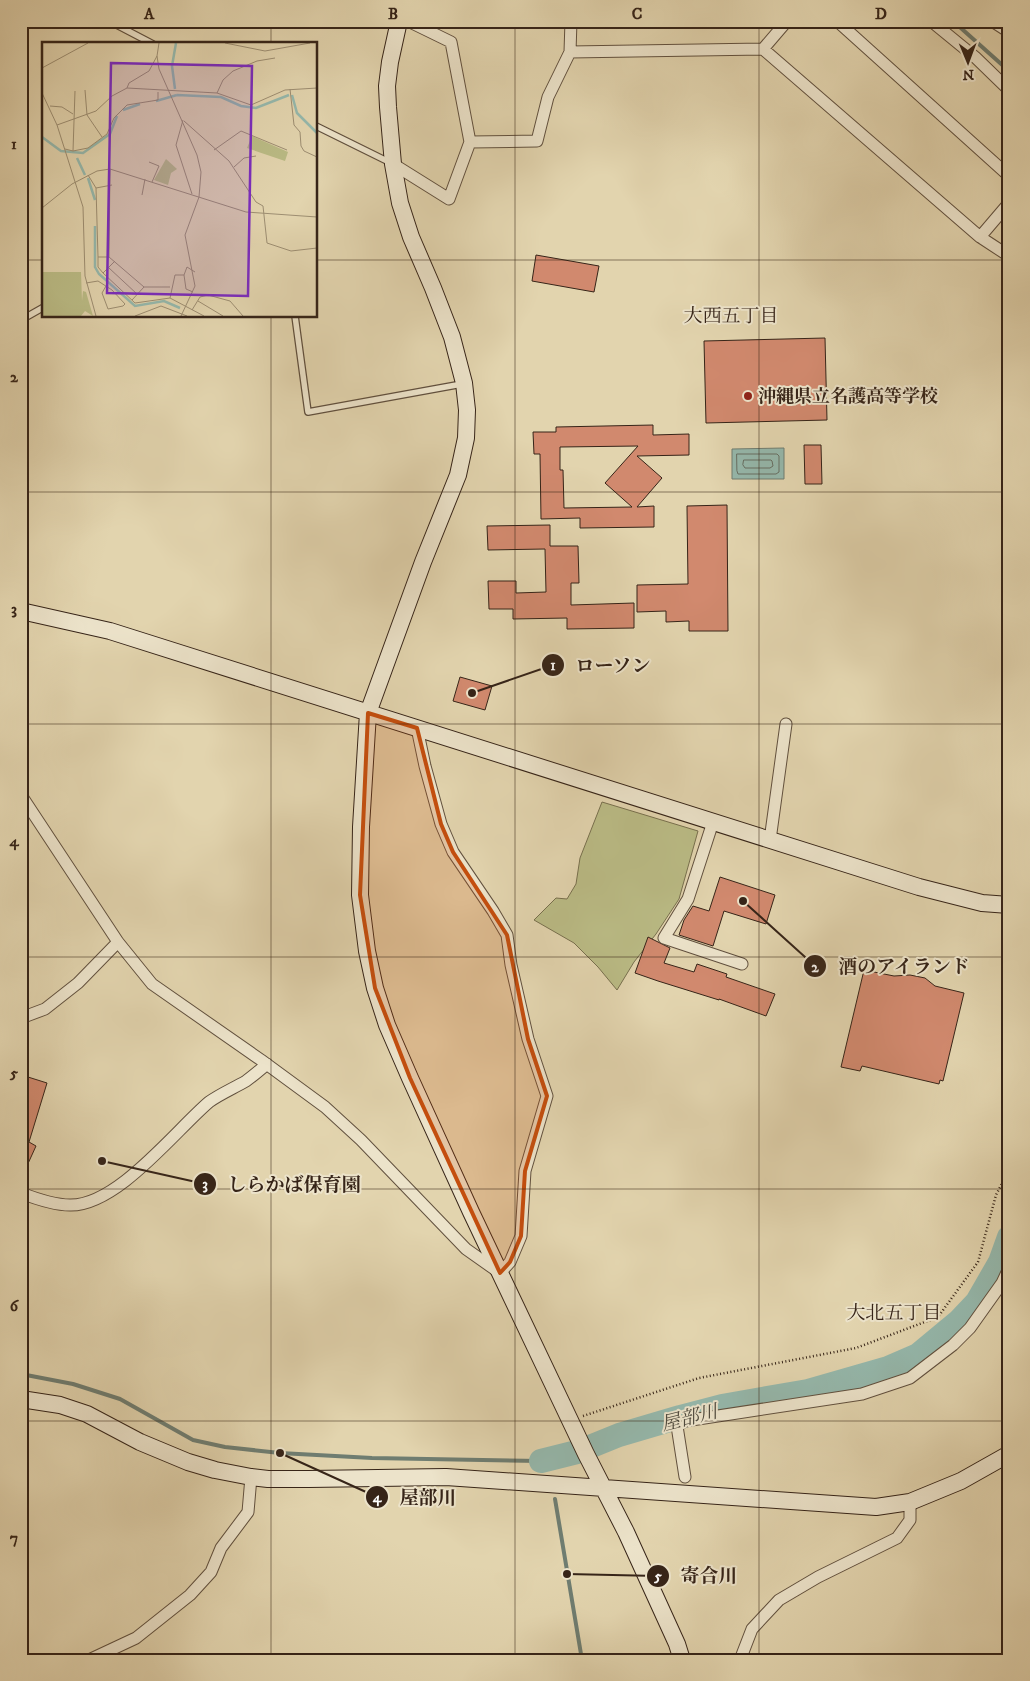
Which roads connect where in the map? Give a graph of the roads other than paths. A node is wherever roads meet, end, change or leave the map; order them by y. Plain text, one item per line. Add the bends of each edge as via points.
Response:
1 (109, 21) edge
2 (399, 21) edge
3 (408, 21) edge
4 (571, 21) edge
5 (787, 21) edge
6 (837, 21) edge
7 (931, 21) edge
8 (992, 21) edge
9 (1009, 32) edge
10 (149, 42) edge
11 (763, 49) junction
12 (570, 52) junction
13 (1009, 90) edge
14 (318, 127) edge
15 (470, 142) junction
16 (393, 164) junction
17 (1009, 176) edge
18 (1009, 203) edge
19 (980, 237) junction
20 (1009, 256) edge
21 (42, 308) edge
22 (296, 318) edge
23 (21, 320) edge
24 (464, 383) junction
25 (21, 611) edge
26 (368, 712) junction
27 (786, 724) dead end
28 (418, 728) junction
29 (21, 795) edge
30 (713, 822) junction
31 (770, 840) junction
32 (1009, 905) edge
33 (118, 942) junction
34 (742, 964) dead end
35 (21, 1018) edge
36 (267, 1064) junction
37 (21, 1193) edge
38 (1009, 1268) edge
39 (500, 1273) junction
40 (21, 1399) edge
41 (1009, 1454) edge
42 (251, 1477) junction
43 (685, 1477) dead end
44 (604, 1488) junction
45 (910, 1502) junction
46 (89, 1660) edge
47 (682, 1660) edge
48 (740, 1660) edge

1 - 10 lane
2 - 16 street via 387,86
3 - 15 street via 451,42
4 - 12 street
5 - 11 street
6 - 17 street
7 - 13 street
8 - 9 street
11 - 12 street
11 - 19 street
12 - 15 street via 548,97 537,141
14 - 16 lane
15 - 16 street via 449,199
16 - 24 street via 400,203 452,338
18 - 19 street
19 - 20 street
21 - 23 lane
22 - 24 lane via 308,412
24 - 26 street via 466,438 458,475
25 - 26 street via 110,632
26 - 28 street
26 - 39 street via 360,896 375,988 398,1051
27 - 31 street
28 - 30 street
28 - 39 street via 441,824 453,852 508,935 511,965 526,1030 546,1096 525,1171 521,1236 510,1262
29 - 33 street
30 - 31 street
30 - 34 street via 688,899 664,938
31 - 32 street via 919,887 982,903
33 - 35 street via 78,983 45,1009
33 - 36 street via 152,984
36 - 37 street via 248,1080 210,1102 134,1173 106,1194 70,1205
36 - 39 street via 325,1107 466,1249
38 - 43 street via 970,1328 953,1346 910,1378 862,1394 685,1421 677,1426
39 - 44 street
40 - 42 street via 60,1405 87,1414 140,1442 188,1462
41 - 45 street via 962,1481
42 - 44 street via 446,1477
42 - 46 street via 248,1512 221,1548 211,1572 190,1595 136,1638
44 - 45 street via 876,1507
44 - 47 street
45 - 48 street via 910,1520 896,1538 779,1600 752,1628

